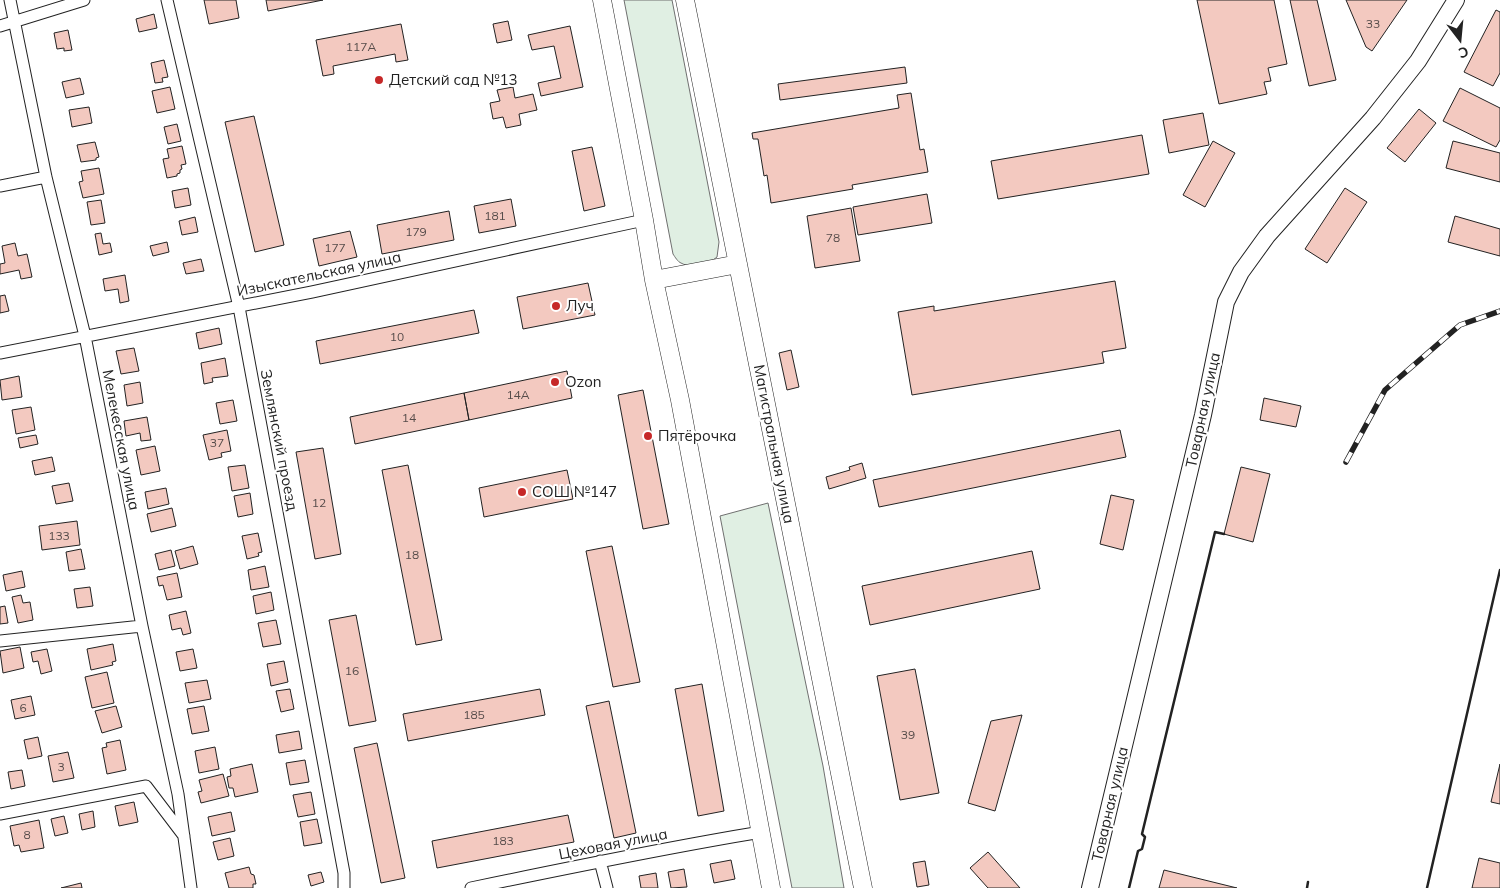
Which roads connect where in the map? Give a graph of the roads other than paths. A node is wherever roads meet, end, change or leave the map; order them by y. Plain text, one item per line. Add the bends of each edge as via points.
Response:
1 (10, 0) edge
2 (84, 0) edge
3 (167, 0) edge
4 (602, 0) edge
5 (685, 0) edge
6 (1456, 0) edge
7 (14, 20) junction
8 (0, 26) edge
9 (46, 176) junction
10 (0, 186) edge
11 (644, 220) junction
12 (738, 264) junction
13 (654, 280) junction
14 (239, 307) junction
15 (85, 336) junction
16 (0, 353) edge
17 (142, 626) junction
18 (0, 641) edge
19 (0, 814) edge
20 (761, 832) junction
21 (185, 837) junction
22 (600, 861) junction
23 (191, 888) edge
24 (344, 888) edge
25 (471, 888) edge
26 (606, 888) edge
27 (772, 888) edge
28 (863, 888) edge
29 (1090, 888) edge

1 - 7 street, Мелекесская улица
2 - 7 street
3 - 14 street, Землянский проезд
4 - 11 main road
5 - 12 main road, Магистральная улица
6 - 29 street, Товарная улица via 1418,61 1373,118 1267,236 1241,272 1226,302 1203,415
7 - 8 street
7 - 9 street, Мелекесская улица
9 - 10 street
9 - 15 street, Мелекесская улица
11 - 13 main road
11 - 14 street, Изыскательская улица
12 - 13 main road
12 - 28 main road, Магистральная улица
13 - 20 main road via 680,400
14 - 15 street, Изыскательская улица
14 - 24 street, Землянский проезд via 343,864
15 - 16 street, Изыскательская улица
15 - 17 street, Мелекесская улица
17 - 18 street
17 - 21 street, Мелекесская улица
19 - 21 street via 146,786
20 - 22 street, Цеховая улица
20 - 27 main road
21 - 23 street, Мелекесская улица
22 - 25 street, Цеховая улица
22 - 26 street

